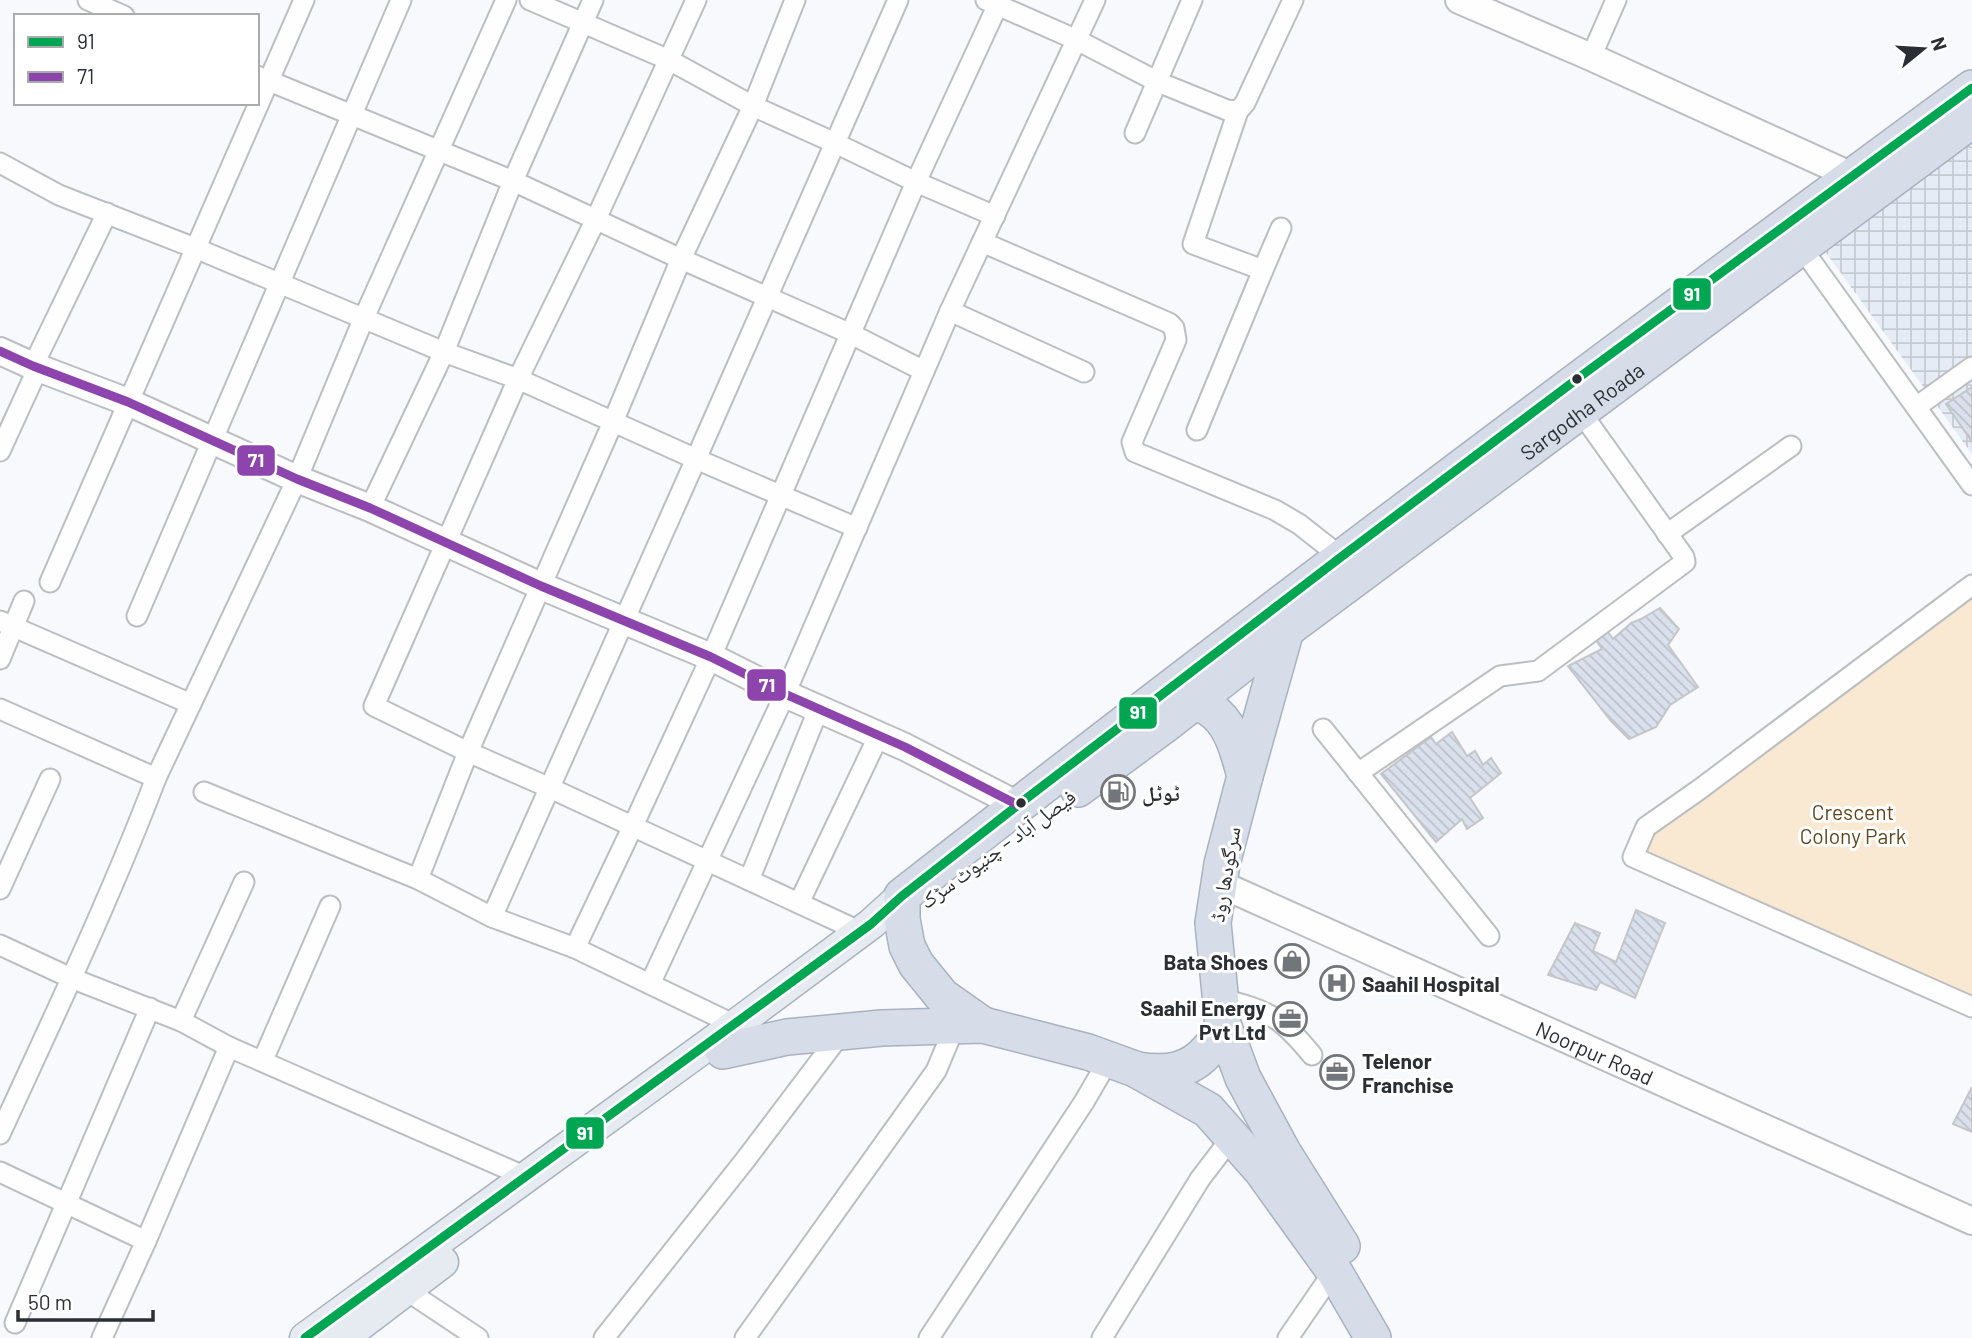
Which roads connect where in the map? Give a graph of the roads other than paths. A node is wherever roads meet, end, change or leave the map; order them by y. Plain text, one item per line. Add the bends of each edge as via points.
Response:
1 (88, 0) edge
2 (401, 0) edge
3 (506, 0) edge
4 (530, 0) edge
5 (593, 0) edge
6 (696, 0) edge
7 (795, 0) edge
8 (898, 0) edge
9 (1095, 0) edge
10 (1192, 0) edge
11 (1293, 0) edge
12 (1460, 0) edge
13 (1616, 0) edge
14 (301, 1) edge
15 (994, 2) edge
16 (120, 14) edge
17 (585, 23) junction
18 (1077, 40) junction
19 (1591, 57) junction
20 (669, 60) junction
21 (263, 78) edge
22 (1158, 82) junction
23 (1972, 88) edge
24 (252, 105) edge
25 (753, 106) junction
26 (1238, 111) junction
27 (352, 114) junction
28 (1972, 120) edge
29 (1135, 133) dead end
30 (835, 143) junction
31 (439, 151) junction
32 (0, 163) edge
33 (1852, 176) junction
34 (513, 181) junction
35 (916, 182) junction
36 (107, 213) junction
37 (995, 216) junction
38 (596, 219) junction
39 (1281, 228) dead end
40 (982, 242) junction
41 (1801, 247) junction
42 (195, 248) junction
43 (681, 259) junction
44 (1263, 270) junction
45 (280, 284) junction
46 (767, 296) junction
47 (950, 311) junction
48 (363, 320) junction
49 (851, 334) junction
50 (0, 351) edge
51 (444, 352) junction
52 (36, 367) junction
53 (1972, 367) edge
54 (923, 371) junction
55 (1084, 372) dead end
56 (518, 379) junction
57 (128, 402) junction
58 (1916, 407) junction
59 (1580, 411) junction
60 (613, 422) junction
61 (1197, 430) dead end
62 (213, 441) junction
63 (1791, 446) dead end
64 (0, 451) edge
65 (696, 459) junction
66 (297, 479) junction
67 (1972, 485) edge
68 (780, 495) junction
69 (370, 508) junction
70 (857, 528) junction
71 (1667, 534) junction
72 (447, 542) junction
73 (1341, 557) junction
74 (50, 582) dead end
75 (1972, 585) edge
76 (541, 586) junction
77 (24, 601) dead end
78 (137, 616) dead end
79 (623, 621) junction
80 (7, 624) edge
81 (1286, 630) junction
82 (711, 656) junction
83 (0, 659) edge
84 (785, 694) junction
85 (1158, 698) junction
86 (1194, 703) junction
87 (191, 704) junction
88 (819, 708) junction
89 (0, 709) edge
90 (1323, 729) dead end
91 (879, 735) junction
92 (468, 752) junction
93 (1358, 773) junction
94 (1245, 776) junction
95 (156, 778) junction
96 (50, 779) dead end
97 (550, 788) junction
98 (204, 792) dead end
99 (1018, 805) junction
100 (633, 826) junction
101 (708, 862) junction
102 (418, 879) junction
103 (749, 880) junction
104 (244, 882) dead end
105 (1220, 884) junction
106 (0, 889) edge
107 (799, 903) junction
108 (330, 906) dead end
109 (902, 907) junction
110 (492, 917) junction
111 (860, 932) junction
112 (1489, 936) dead end
113 (0, 945) edge
114 (575, 948) junction
115 (71, 978) junction
116 (650, 984) junction
117 (1972, 1007) edge
118 (150, 1008) junction
119 (1222, 1012) junction
120 (181, 1021) junction
121 (969, 1026) junction
122 (842, 1032) junction
123 (729, 1038) junction
124 (229, 1047) junction
125 (1312, 1055) dead end
126 (263, 1060) junction
127 (1122, 1064) junction
128 (0, 1135) edge
129 (1232, 1137) junction
130 (1273, 1162) junction
131 (0, 1172) edge
132 (526, 1177) junction
133 (65, 1203) junction
134 (1972, 1221) edge
135 (146, 1241) junction
136 (1334, 1271) junction
137 (406, 1290) junction
138 (15, 1323) dead end
139 (102, 1338) edge
140 (305, 1338) edge
141 (343, 1338) edge
142 (478, 1338) edge
143 (604, 1338) edge
144 (745, 1338) edge
145 (929, 1338) edge
146 (1102, 1338) edge
147 (1288, 1338) edge
148 (1373, 1338) edge
149 (1399, 1338) edge

1 - 16 street
2 - 27 street
3 - 31 street
4 - 17 street
5 - 17 street
6 - 20 street
7 - 25 street
8 - 30 street
9 - 18 street
10 - 22 street
11 - 26 street
12 - 19 street
13 - 19 street
14 - 21 street
15 - 18 street
15 - 35 street
17 - 20 street
17 - 34 street
18 - 22 street
18 - 37 street
19 - 33 street
20 - 25 street
20 - 38 street
21 - 27 street
22 - 26 street
22 - 29 street
23 - 33 highway, Sargodha Roada
24 - 42 street
25 - 30 street
25 - 43 street
26 - 44 street via 1193,244
27 - 31 street
27 - 45 street
28 - 41 highway, Sargodha Roada
30 - 35 street
30 - 46 street
31 - 34 street
31 - 48 street
32 - 36 street via 59,195
33 - 73 highway, Sargodha Roada
34 - 38 street
34 - 51 street
35 - 37 street
35 - 49 street
36 - 42 street
36 - 52 street
37 - 40 street
38 - 43 street
38 - 56 street
39 - 44 street
40 - 47 street
40 - 73 street via 1174,328 1175,340 1132,442 1135,452 1275,510
41 - 58 street
41 - 59 highway, Sargodha Roada
42 - 45 street
42 - 57 street
43 - 46 street
43 - 60 street
44 - 61 street
45 - 48 street
45 - 62 street
46 - 49 street
46 - 65 street
47 - 54 street
47 - 55 street
48 - 51 street
48 - 66 street
49 - 54 street
49 - 68 street
50 - 52 street
51 - 56 street
51 - 69 street
52 - 57 street
52 - 64 street
53 - 58 street
54 - 70 street
56 - 60 street
56 - 72 street
57 - 62 street
57 - 74 street
58 - 67 street
59 - 71 street
59 - 81 highway, Sargodha Roada
60 - 65 street
60 - 76 street
62 - 66 street
62 - 78 street
63 - 71 street
65 - 68 street
65 - 79 street
66 - 69 street
66 - 87 street
68 - 70 street
68 - 82 street
69 - 72 street
70 - 84 street
71 - 93 street via 1685,562 1538,671 1500,676
72 - 76 street
72 - 92 street via 374,706
73 - 85 highway, Sargodha Roada
75 - 117 street via 1646,827 1633,857
76 - 79 street
76 - 92 street
77 - 80 street
79 - 82 street
79 - 97 street
80 - 83 street
80 - 87 street
81 - 86 highway, Sargodha Roada
81 - 94 highway, سرگودھا روڈ
82 - 84 street
82 - 100 street
84 - 88 street
84 - 101 street
85 - 86 highway
85 - 99 highway, Sargodha Roada
86 - 94 highway via 1210,709 1226,724
86 - 109 highway, فیصل آباد – چنیوٹ سڑک
87 - 95 street
88 - 91 street
88 - 103 street
89 - 95 street
90 - 93 street
91 - 99 street
91 - 107 street
92 - 97 street
92 - 102 street
93 - 112 street
94 - 105 highway, سرگودھا روڈ
95 - 115 street
96 - 106 street
97 - 100 street
97 - 110 street
98 - 102 street
99 - 109 highway, Sargodha Roada
100 - 101 street
100 - 114 street
101 - 103 street
101 - 116 street
102 - 110 street
103 - 107 street
104 - 120 street
105 - 119 highway, سرگودھا روڈ via 1213,923
105 - 134 street, Noorpur Road
107 - 111 street
108 - 126 street
109 - 111 main road
109 - 121 highway via 907,946 916,964
109 - 123 main road
110 - 114 street
111 - 123 main road
113 - 115 street
114 - 116 street
115 - 118 street
115 - 128 street
116 - 123 street
118 - 120 street
118 - 133 street
119 - 125 street via 1253,1007 1274,1017
119 - 127 highway via 1210,1049 1189,1066 1162,1073
119 - 130 highway, سرگودھا روڈ
120 - 124 street
121 - 122 highway
121 - 127 highway
121 - 144 street
122 - 123 highway
122 - 143 street
123 - 132 main road
123 - 137 main road
124 - 126 street
124 - 135 street
126 - 132 street
127 - 129 highway via 1208,1110
127 - 145 street via 1084,1102
129 - 130 highway
129 - 146 street via 1200,1179
130 - 136 highway
130 - 149 highway
131 - 133 street
132 - 140 main road
133 - 135 street
133 - 138 street
135 - 139 street
136 - 147 street
136 - 148 highway
137 - 141 main road
137 - 142 street

